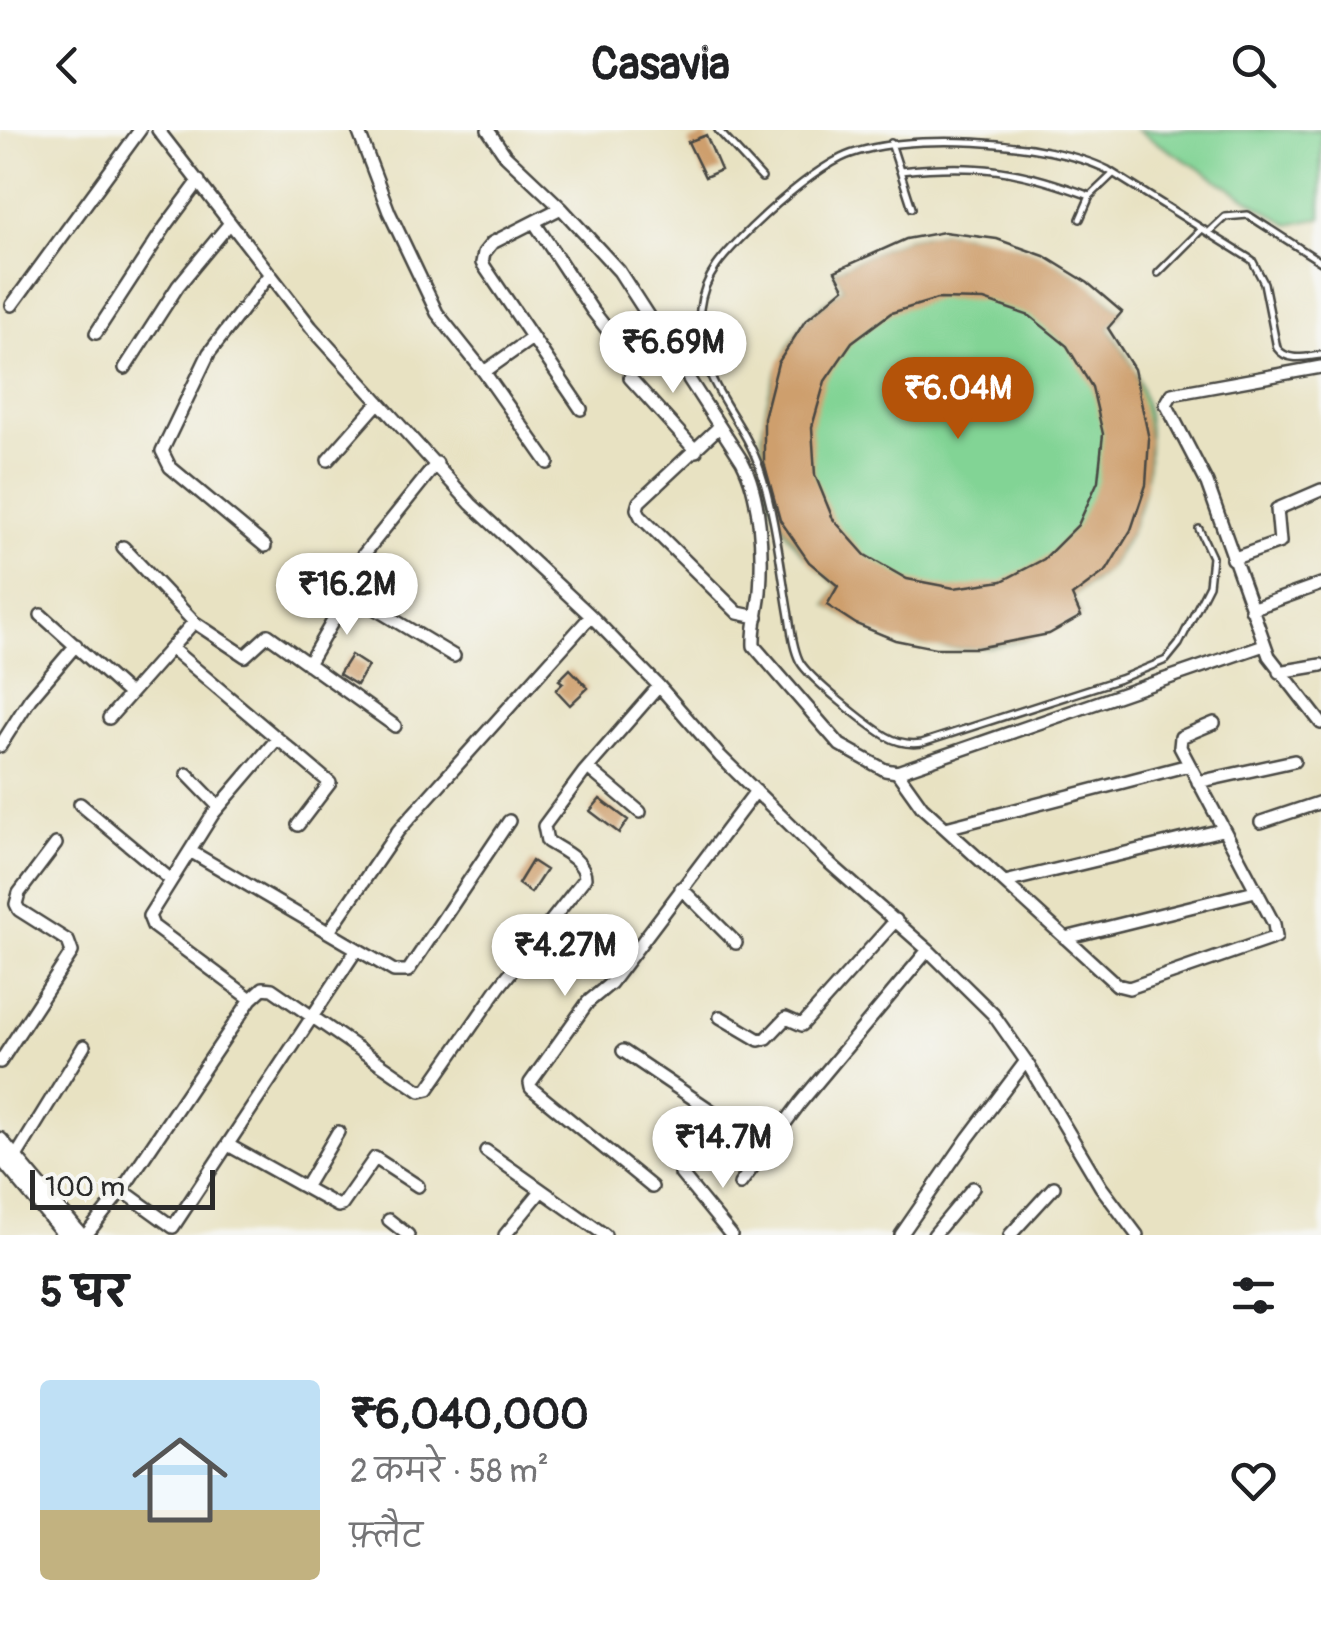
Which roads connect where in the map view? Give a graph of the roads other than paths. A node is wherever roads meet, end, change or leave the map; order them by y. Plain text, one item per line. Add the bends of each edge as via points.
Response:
1 (140, 130) edge
2 (158, 130) edge
3 (358, 130) edge
4 (488, 130) edge
5 (718, 130) edge
6 (891, 143) junction
7 (900, 170) junction
8 (1114, 174) junction
9 (762, 178) dead end
10 (199, 181) junction
11 (1090, 196) junction
12 (561, 208) junction
13 (912, 208) dead end
14 (1080, 219) dead end
15 (534, 222) junction
16 (230, 223) junction
17 (1206, 230) junction
18 (1321, 262) edge
19 (1158, 273) dead end
20 (268, 275) junction
21 (12, 304) dead end
22 (96, 333) dead end
23 (532, 338) junction
24 (666, 343) junction
25 (1321, 355) edge
26 (634, 364) junction
27 (1321, 367) edge
28 (125, 368) dead end
29 (484, 372) junction
30 (379, 402) junction
31 (580, 408) dead end
32 (720, 427) junction
33 (696, 451) junction
34 (328, 460) dead end
35 (437, 463) junction
36 (548, 463) dead end
37 (1321, 490) edge
38 (1200, 529) dead end
39 (265, 546) dead end
40 (123, 547) dead end
41 (1232, 559) junction
42 (1321, 584) edge
43 (349, 593) junction
44 (1251, 609) junction
45 (41, 614) dead end
46 (590, 616) junction
47 (757, 617) junction
48 (194, 622) junction
49 (1264, 645) junction
50 (76, 646) junction
51 (172, 649) junction
52 (454, 656) dead end
53 (308, 664) junction
54 (1321, 665) edge
55 (1280, 672) junction
56 (660, 686) junction
57 (130, 694) junction
58 (110, 718) dead end
59 (1214, 722) dead end
60 (1321, 724) edge
61 (394, 726) dead end
62 (277, 739) junction
63 (0, 746) edge
64 (1294, 761) dead end
65 (1189, 765) junction
66 (588, 768) junction
67 (896, 772) junction
68 (186, 774) dead end
69 (1198, 782) junction
70 (756, 791) junction
71 (1321, 802) edge
72 (80, 804) dead end
73 (219, 806) junction
74 (640, 812) dead end
75 (508, 821) dead end
76 (1261, 822) dead end
77 (298, 825) dead end
78 (946, 828) junction
79 (1222, 830) junction
80 (56, 844) dead end
81 (190, 850) junction
82 (171, 880) junction
83 (1005, 882) junction
84 (681, 888) junction
85 (1255, 891) junction
86 (896, 920) junction
87 (330, 930) junction
88 (1065, 938) junction
89 (736, 943) dead end
90 (357, 949) junction
91 (928, 950) junction
92 (251, 999) junction
93 (720, 1017) dead end
94 (313, 1018) junction
95 (84, 1046) dead end
96 (623, 1051) dead end
97 (1026, 1061) junction
98 (0, 1062) edge
99 (338, 1132) dead end
100 (0, 1140) edge
101 (228, 1144) junction
102 (765, 1147) junction
103 (486, 1151) dead end
104 (7, 1157) edge
105 (681, 1174) dead end
106 (740, 1184) dead end
107 (306, 1186) junction
108 (418, 1186) dead end
109 (1054, 1186) dead end
110 (652, 1187) dead end
111 (973, 1188) dead end
112 (122, 1190) junction
113 (541, 1191) junction
114 (389, 1220) dead end
115 (178, 1231) edge
116 (906, 1233) edge
117 (65, 1235) edge
118 (83, 1235) edge
119 (408, 1235) edge
120 (505, 1235) edge
121 (604, 1235) edge
122 (731, 1235) edge
123 (934, 1235) edge
124 (1010, 1235) edge
125 (1136, 1235) edge

1 - 21 street
2 - 10 street
3 - 29 street via 428,297
4 - 12 street
5 - 9 lane
6 - 7 lane
6 - 8 lane via 1045,149
6 - 38 lane via 840,158 772,207 717,263 700,308 708,375 748,440 762,478 804,668 884,735 913,744 1120,679 1166,660 1179,644 1209,585 1210,549
7 - 11 lane via 989,167
7 - 13 lane
8 - 11 lane
8 - 17 lane
10 - 16 street
10 - 22 street
11 - 14 lane
12 - 15 street
12 - 24 street via 619,271
15 - 23 street via 492,243 482,263
15 - 26 street
16 - 20 street
16 - 28 street via 178,286
17 - 18 lane via 1224,217 1248,215
17 - 19 lane
17 - 25 lane via 1256,264 1281,354
20 - 30 street
20 - 39 street via 209,353 162,452 170,467
23 - 29 street
23 - 31 street
24 - 26 street
24 - 32 street
26 - 33 street via 632,382
27 - 41 street via 1167,399 1208,484
29 - 36 street
30 - 34 street
30 - 35 street
32 - 33 street
32 - 47 street via 746,470 755,507
33 - 47 street via 639,502 638,514 738,612
35 - 43 street via 348,574
35 - 46 street
37 - 41 street via 1277,509 1280,542
40 - 48 street
41 - 44 street
42 - 44 street
43 - 52 street
43 - 53 street
44 - 49 street
45 - 50 street
46 - 56 street
46 - 87 street via 398,831
47 - 67 street via 756,652 828,735
48 - 51 street
48 - 53 street via 245,656 268,635
49 - 55 street
49 - 67 street
50 - 57 street
50 - 63 street
51 - 57 street
51 - 62 street
53 - 61 street
54 - 55 street
55 - 60 street
56 - 66 street
56 - 70 street
57 - 58 street
59 - 65 street via 1181,736
62 - 73 street
62 - 77 street via 330,782
64 - 69 street
65 - 69 street
65 - 78 street
66 - 74 street
66 - 94 street via 544,830 581,864 585,878 428,1089 420,1091
67 - 78 street
68 - 73 street
69 - 79 street
70 - 84 street
70 - 86 street
71 - 76 street
72 - 82 street
73 - 81 street
75 - 90 street via 408,972 394,972
78 - 83 street
79 - 83 street
79 - 85 street
80 - 98 street via 16,904 68,941 72,952
81 - 82 street
81 - 87 street
82 - 92 street via 150,923
83 - 88 street
84 - 89 street
84 - 110 street via 530,1083
85 - 88 street
85 - 88 street via 1275,939 1129,988 1117,985
86 - 91 street
86 - 93 street via 802,1025 786,1018 759,1040
87 - 90 street
90 - 94 street
91 - 97 street via 993,1014
91 - 102 street
92 - 94 street via 269,988
92 - 112 street
94 - 101 street
95 - 104 street
96 - 102 street
97 - 116 street
97 - 125 street
99 - 107 street
100 - 104 street
101 - 107 street
101 - 115 street
102 - 106 street
103 - 113 street
104 - 117 street
104 - 118 street
105 - 122 street
107 - 108 street via 340,1206 376,1158
109 - 124 street
111 - 123 street
112 - 115 street
112 - 118 street
113 - 120 street
113 - 121 street
114 - 119 street

